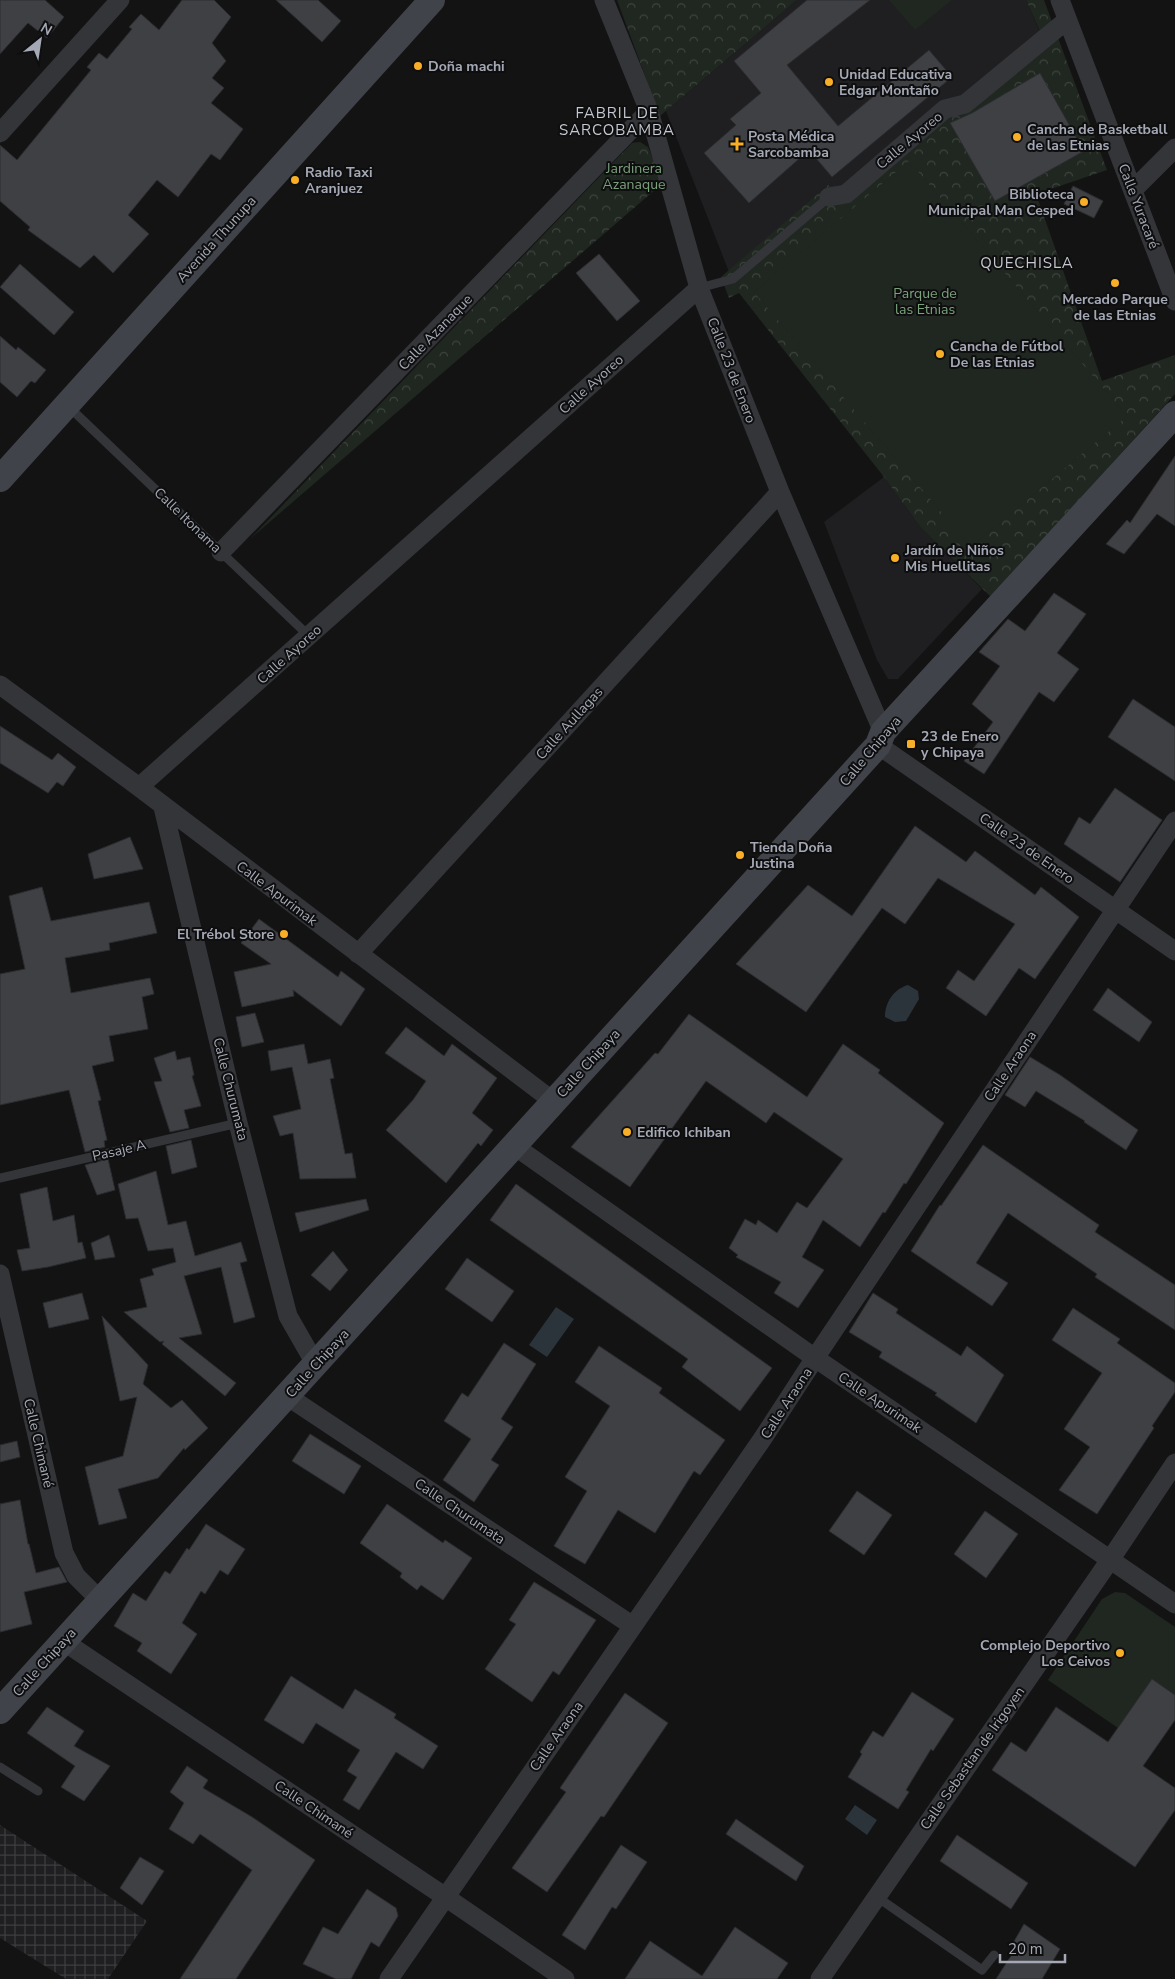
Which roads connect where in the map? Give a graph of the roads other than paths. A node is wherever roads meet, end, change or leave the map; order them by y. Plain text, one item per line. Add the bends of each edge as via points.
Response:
1 (120, 0) edge
2 (432, 0) edge
3 (604, 0) edge
4 (1060, 0) edge
5 (1067, 20) junction
6 (649, 111) junction
7 (0, 133) edge
8 (1175, 148) edge
9 (1133, 190) junction
10 (830, 197) joint
11 (700, 288) junction
12 (1175, 301) edge
13 (67, 405) junction
14 (1175, 414) edge
15 (0, 479) edge
16 (780, 492) junction
17 (221, 552) junction
18 (309, 636) junction
19 (0, 685) edge
20 (881, 739) junction
21 (139, 787) junction
22 (163, 807) junction
23 (1175, 821) edge
24 (1116, 909) junction
25 (1175, 951) edge
26 (358, 954) junction
27 (553, 1101) junction
28 (238, 1122) junction
29 (514, 1145) junction
30 (0, 1178) edge
31 (0, 1274) edge
32 (815, 1358) junction
33 (316, 1365) junction
34 (287, 1396) junction
35 (1175, 1464) edge
36 (1110, 1560) junction
37 (100, 1600) junction
38 (1175, 1604) edge
39 (633, 1626) junction
40 (63, 1641) junction
41 (0, 1711) edge
42 (0, 1766) edge
43 (38, 1791) dead end
44 (444, 1896) junction
45 (877, 1897) junction
46 (994, 1955) dead end
47 (389, 1979) edge
48 (565, 1979) edge
49 (820, 1979) edge

1 - 7 street
2 - 13 street, Avenida Thunupa
3 - 6 street, Calle 23 de Enero
4 - 5 street, Calle Yuracaré
5 - 9 street, Calle Yuracaré
5 - 10 street, Calle Ayoreo via 965,104 945,110 846,194
6 - 11 street, Calle 23 de Enero
6 - 17 street, Calle Azanaque
8 - 9 street
9 - 12 street, Calle Yuracaré
10 - 11 lane, Calle Ayoreo via 733,279
11 - 16 street, Calle 23 de Enero
11 - 18 street, Calle Ayoreo
13 - 15 street, Avenida Thunupa
13 - 17 lane, Calle Itonama
14 - 20 street, Calle Chipaya
16 - 20 street, Calle 23 de Enero
16 - 26 street, Calle Aullagas
17 - 18 lane, Calle Itonama
18 - 21 street, Calle Ayoreo
19 - 21 street, Calle Apurimak
20 - 24 street, Calle 23 de Enero
20 - 27 street, Calle Chipaya
21 - 22 street, Calle Apurimak
22 - 26 street, Calle Apurimak
22 - 28 street, Calle Churumata
23 - 24 street, Calle Araona
24 - 25 street, Calle 23 de Enero
24 - 32 street, Calle Araona
26 - 27 street, Calle Apurimak
27 - 29 street, Calle Chipaya
28 - 30 lane, Pasaje A
28 - 33 street, Calle Churumata via 288,1316
29 - 32 street, Calle Apurimak
29 - 33 street, Calle Chipaya
31 - 37 street, Calle Chimané via 64,1553 76,1576
32 - 36 street, Calle Apurimak
32 - 39 street, Calle Araona
33 - 34 street, Calle Chipaya
34 - 37 street, Calle Chipaya
34 - 39 street, Calle Churumata
35 - 36 street, Calle Sebastian de Irigoyen
36 - 38 street, Calle Apurimak
36 - 45 street, Calle Sebastian de Irigoyen
37 - 40 street, Calle Chipaya
39 - 44 street, Calle Araona
40 - 41 street, Calle Chipaya
40 - 44 street, Calle Chimané
42 - 43 lane
44 - 47 street, Calle Araona
44 - 48 street, Calle Chimané
45 - 46 lane via 982,1970
45 - 49 street, Calle Sebastian de Irigoyen

